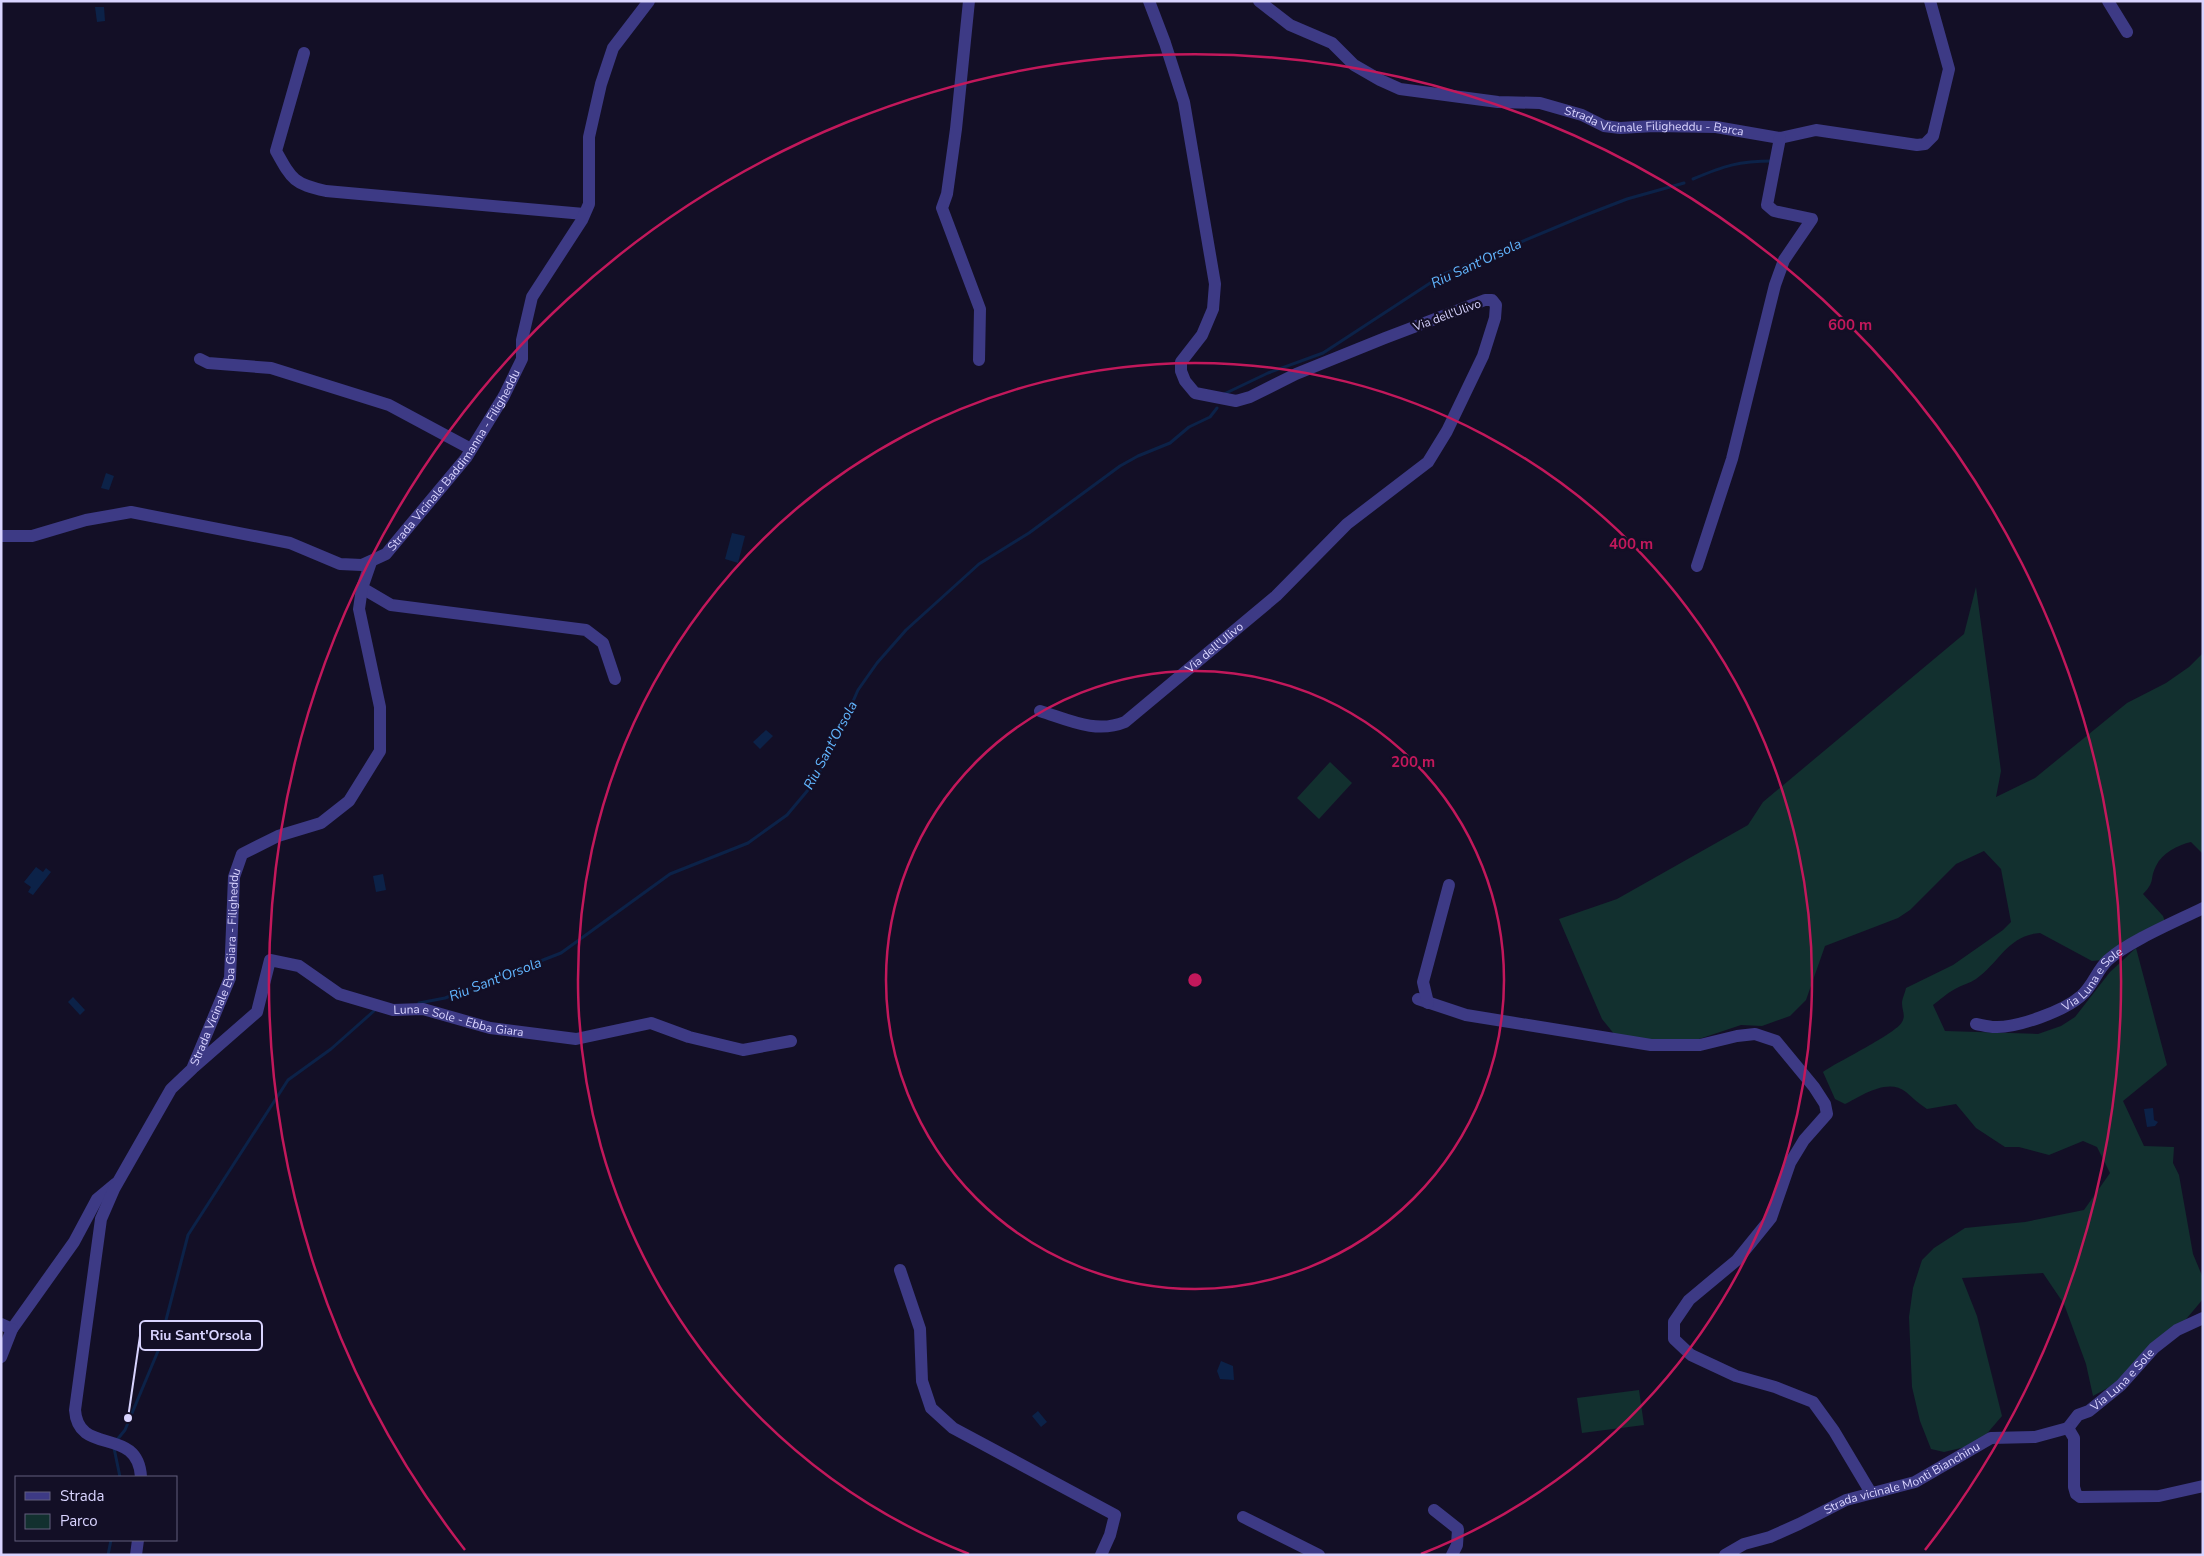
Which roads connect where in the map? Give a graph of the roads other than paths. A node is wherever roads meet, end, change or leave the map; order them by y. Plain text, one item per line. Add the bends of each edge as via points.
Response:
1 (649, 1) edge
2 (969, 1) edge
3 (1149, 1) edge
4 (1259, 1) edge
5 (1930, 1) edge
6 (2108, 1) edge
7 (2127, 32) dead end
8 (304, 53) dead end
9 (1780, 138) junction
10 (584, 214) junction
11 (200, 359) dead end
12 (979, 360) dead end
13 (471, 449) junction
14 (1, 536) edge
15 (371, 562) junction
16 (1697, 566) dead end
17 (362, 588) junction
18 (615, 678) dead end
19 (1040, 711) dead end
20 (1449, 885) dead end
21 (2203, 908) edge
22 (1976, 1024) dead end
23 (791, 1041) dead end
24 (192, 1069) junction
25 (118, 1181) junction
26 (900, 1270) dead end
27 (2203, 1318) edge
28 (6, 1326) edge
29 (1, 1357) edge
30 (2068, 1428) junction
31 (141, 1476) edge
32 (2203, 1486) edge
33 (1871, 1493) junction
34 (1434, 1510) dead end
35 (1243, 1516) dead end
36 (138, 1541) edge
37 (136, 1555) edge
38 (1100, 1555) edge
39 (1319, 1555) edge
40 (1452, 1555) edge
41 (1725, 1555) edge

1 - 10 street, Strada Vicinale Baddimanna - Filigheddu via 613,48 601,84 589,137 589,204
2 - 12 street via 956,129 942,208 980,309
3 - 19 street, Via dell'Ulivo via 1184,102 1214,274 1214,309 1202,335 1181,362 1185,381 1195,393 1236,401 1250,397 1296,374 1485,300 1492,300 1496,305 1495,318 1483,356 1447,431 1428,462 1347,524 1276,596 1126,722 1111,728 1099,728
4 - 9 street, Strada Vicinale Filigheddu - Barca via 1290,25 1332,43 1354,65 1400,89 1498,102 1540,103 1566,109 1604,126 1716,127
5 - 9 street, Strada Vicinale Filigheddu - Barca via 1949,69 1930,141 1917,145 1816,130
6 - 7 street
8 - 10 street via 276,151 301,186 326,191
9 - 16 street via 1768,205 1774,211 1812,219 1784,260 1775,285 1732,459
10 - 13 street, Strada Vicinale Baddimanna - Filigheddu via 532,297 522,340 522,359 504,396
11 - 13 street via 208,363 271,368 389,405
13 - 15 street, Strada Vicinale Baddimanna - Filigheddu via 386,554
14 - 15 street via 32,536 86,520 130,512 290,543 340,564
15 - 17 street, Strada Vicinale Eba Giara - Filigheddu
17 - 18 street via 391,605 586,630 603,643
17 - 24 street, Strada Vicinale Eba Giara - Filigheddu via 359,609 380,707 380,751 349,801 321,823 278,836 242,854 234,877 230,978
20 - 33 street via 1422,982 1423,1001 1466,1015 1651,1045 1700,1045 1756,1034 1776,1041 1814,1087 1825,1104 1826,1114 1790,1162 1771,1218 1738,1260 1689,1300 1674,1322 1674,1339 1690,1355 1736,1376 1813,1402
21 - 22 street, Via Luna e Sole via 2108,960 2080,998 2057,1011 1996,1027
23 - 24 street, Luna e Sole - Ebba Giara via 743,1050 689,1037 650,1023 576,1039 490,1028 423,1009 393,1010 339,994 299,966 270,960 257,1012
24 - 25 street, Strada Vicinale Eba Giara - Filigheddu via 171,1089
25 - 28 street via 97,1199 74,1242
25 - 31 street, Strada Vicinale Eba Giara - Filigheddu via 101,1219 75,1410 77,1426 89,1435 124,1447 138,1460
26 - 38 street via 920,1329 922,1380 931,1408 953,1428 1115,1515
27 - 30 street, Via Luna e Sole via 2176,1330 2154,1348 2121,1385 2089,1411 2078,1415
28 - 29 street
30 - 32 street via 2074,1438 2074,1487 2080,1498 2159,1496
30 - 33 street, Strada vicinale Monti Bianchinu via 2035,1437 1991,1438 1915,1482
33 - 41 street, Strada vicinale Monti Bianchinu via 1846,1500
34 - 40 street via 1458,1529 1457,1545
35 - 39 street
36 - 37 street

